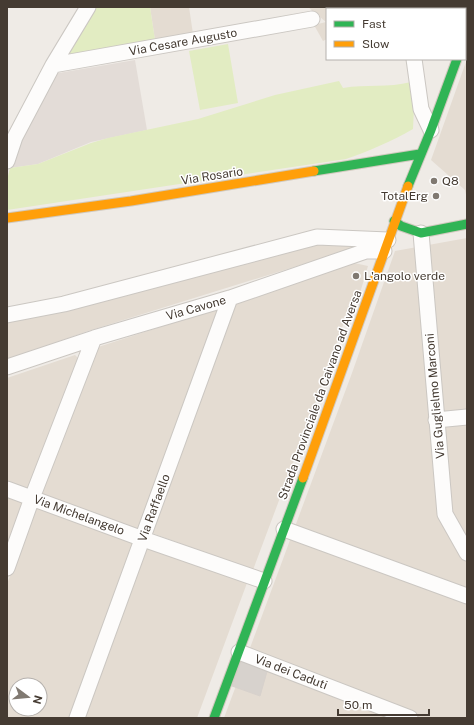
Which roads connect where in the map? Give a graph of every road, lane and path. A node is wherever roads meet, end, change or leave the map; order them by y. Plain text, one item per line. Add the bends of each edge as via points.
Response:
1 (88, 7) edge
2 (312, 19) dead end
3 (414, 60) edge
4 (457, 60) edge
5 (53, 65) junction
6 (431, 130) junction
7 (420, 154) junction
8 (7, 161) edge
9 (7, 218) edge
10 (394, 221) junction
11 (467, 224) edge
12 (421, 233) junction
13 (386, 245) junction
14 (230, 298) junction
15 (7, 315) edge
16 (94, 338) junction
17 (7, 367) edge
18 (467, 417) edge
19 (436, 420) junction
20 (7, 489) edge
21 (32, 498) junction
22 (284, 529) junction
23 (143, 539) junction
24 (467, 553) edge
25 (7, 568) edge
26 (264, 581) junction
27 (467, 596) edge
28 (239, 652) junction
29 (77, 718) edge
30 (214, 718) edge
31 (410, 718) edge

1 - 5 street
2 - 5 street, Via Cesare Augusto
3 - 6 street via 421,109
4 - 6 main road, Strada Provinciale da Caivano ad Aversa
5 - 8 street via 15,137
6 - 7 main road, Strada Provinciale da Caivano ad Aversa
7 - 9 main road, Via Rosario via 131,201
7 - 10 main road, Strada Provinciale da Caivano ad Aversa
10 - 12 main road
10 - 13 main road, Strada Provinciale da Caivano ad Aversa
11 - 12 main road
12 - 19 street, Via Guglielmo Marconi
13 - 14 street, Via Cavone
13 - 15 street via 318,237 71,302
13 - 22 main road, Strada Provinciale da Caivano ad Aversa
14 - 16 street, Via Cavone
14 - 23 street, Via Raffaello
16 - 17 street, Via Cavone
16 - 21 street
18 - 19 street
19 - 24 street, Via Guglielmo Marconi via 445,514
20 - 21 street, Via Michelangelo
21 - 23 street, Via Michelangelo
21 - 25 street
22 - 26 main road, Strada Provinciale da Caivano ad Aversa
22 - 27 street
23 - 26 street, Via Michelangelo
23 - 29 street, Via Raffaello
26 - 28 main road, Strada Provinciale da Caivano ad Aversa
28 - 30 main road, Strada Provinciale da Caivano ad Aversa
28 - 31 street, Via dei Caduti

